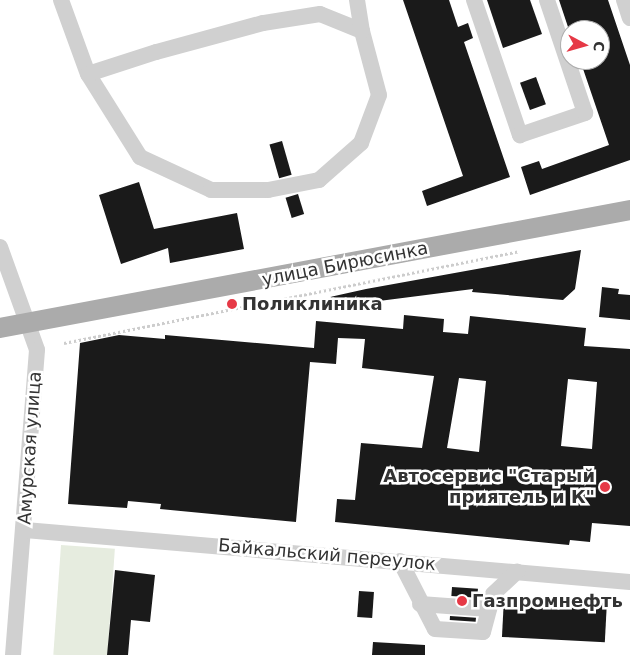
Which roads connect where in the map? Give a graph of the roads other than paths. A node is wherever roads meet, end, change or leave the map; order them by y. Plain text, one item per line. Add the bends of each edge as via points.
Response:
1 (61, 0) edge
2 (357, 0) edge
3 (474, 0) edge
4 (547, 0) edge
5 (624, 0) edge
6 (630, 18) edge
7 (362, 31) junction
8 (88, 74) junction
9 (630, 210) edge
10 (0, 247) edge
11 (28, 324) junction
12 (0, 328) edge
13 (25, 530) junction
14 (400, 561) junction
15 (517, 572) junction
16 (630, 582) edge
17 (420, 604) junction
18 (489, 609) junction
19 (13, 655) edge

1 - 8 street
2 - 7 street
3 - 4 street via 520,135 585,113
5 - 6 street
7 - 8 street via 320,14 254,26
7 - 8 street via 379,95 360,143 319,180 268,190 211,190 140,157
9 - 11 main road, улица Бирюсинка
10 - 11 street, Амурская улица
11 - 12 main road, улица Бирюсинка
11 - 13 street, Амурская улица via 37,350
13 - 14 street, Байкальский переулок
13 - 19 street, Амурская улица
14 - 15 street, Байкальский переулок
14 - 17 street
15 - 16 street, Байкальский переулок
15 - 18 street via 492,594
17 - 18 street
17 - 18 street via 435,628 483,632

